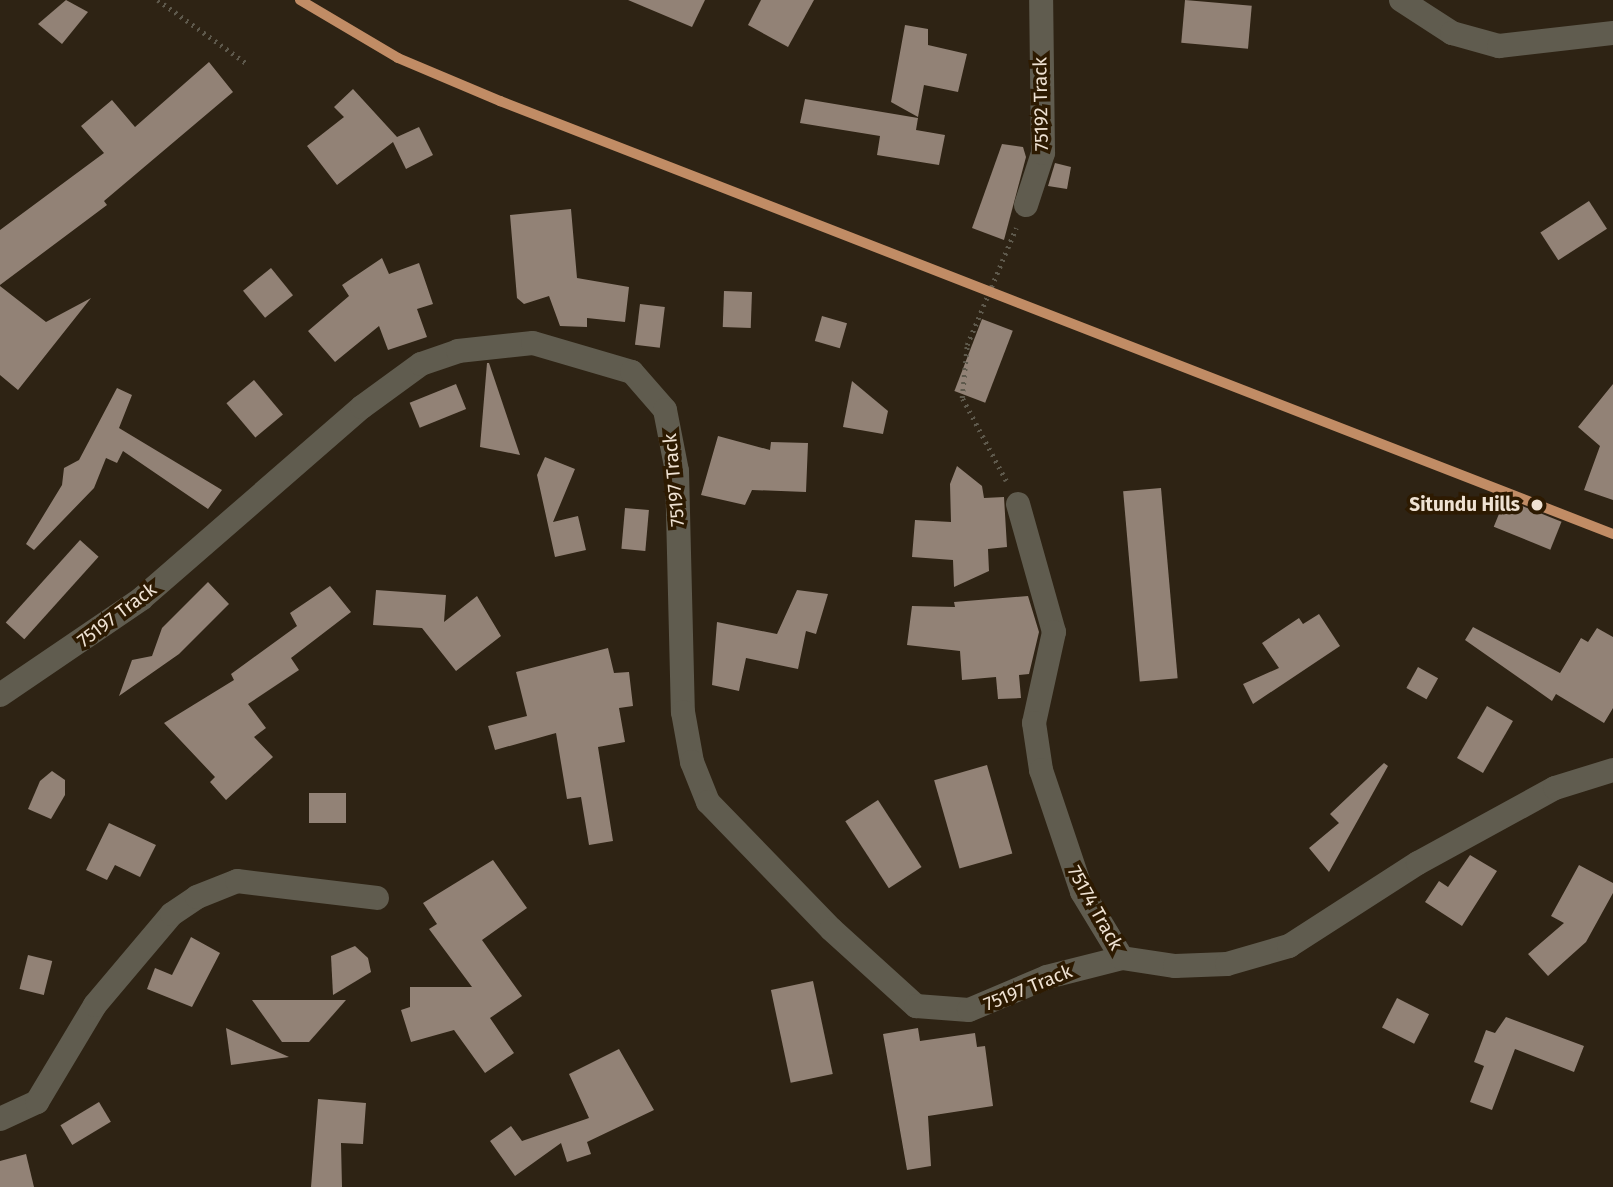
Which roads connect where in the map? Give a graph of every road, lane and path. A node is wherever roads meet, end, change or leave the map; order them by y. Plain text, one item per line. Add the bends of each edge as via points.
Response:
1 (158, 0) edge
2 (1041, 0) edge
3 (1401, 0) edge
4 (1613, 33) edge
5 (246, 63) dead end
6 (1026, 205) dead end
7 (1006, 251) dead end
8 (1018, 504) joint
9 (0, 695) edge
10 (1613, 770) edge
11 (377, 898) dead end
12 (1122, 958) junction
13 (0, 1119) edge

1 - 5 path
2 - 6 street, 75192 Track via 1043,153
3 - 4 street via 1452,33 1499,46
7 - 8 path via 967,345 962,398
8 - 12 street, 75174 Track via 1055,632 1034,723 1038,760 1062,845
9 - 12 street, 75197 Track via 141,599 362,407 421,364 458,351 533,343 632,372 664,410 677,471 683,712 692,762 723,823 916,1006 969,1010 1047,977
10 - 12 street, 75174 Track via 1555,788 1418,863 1289,946 1227,964 1175,966
11 - 13 street via 237,881 197,897 172,914 95,1005 37,1102

